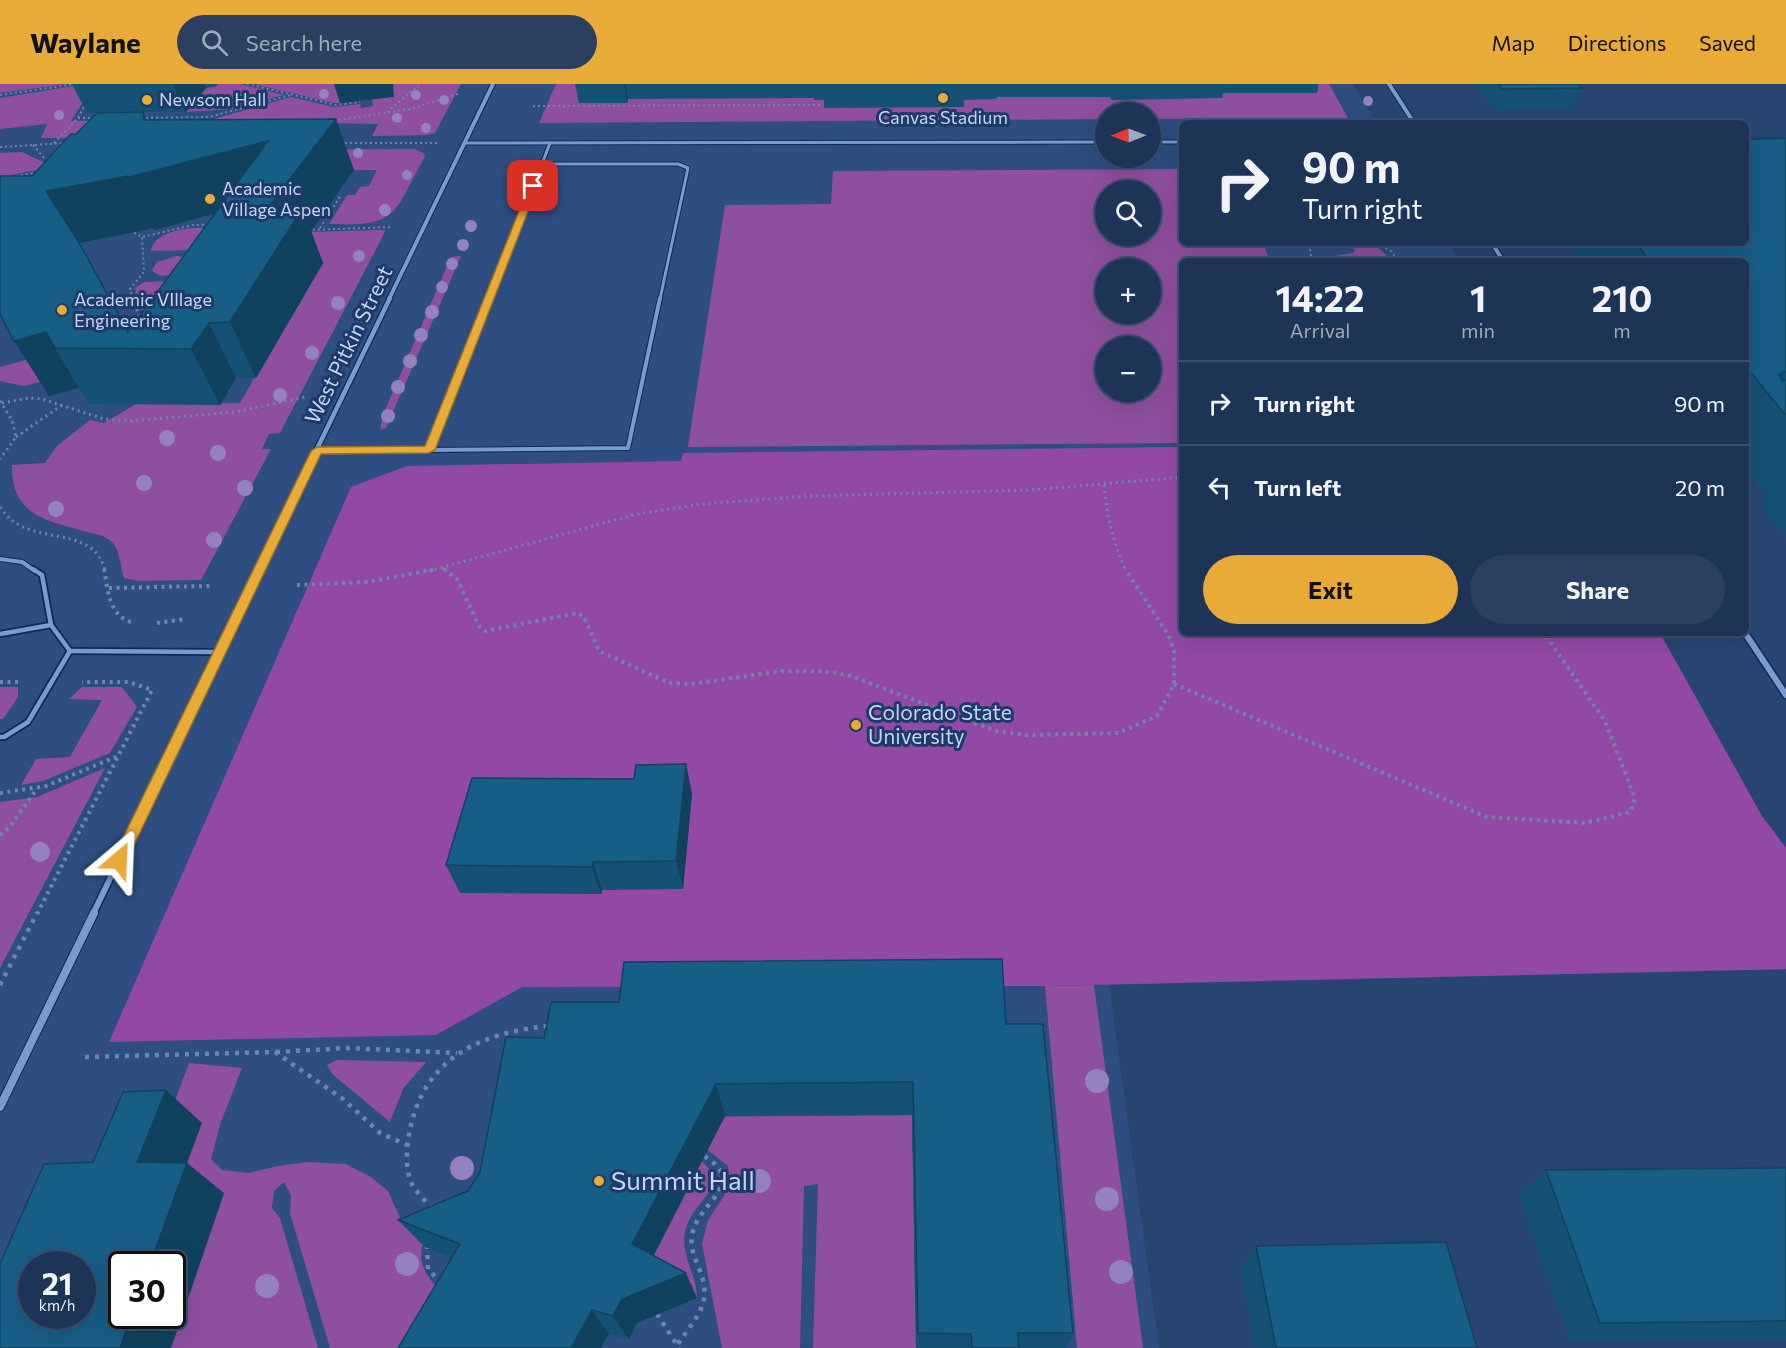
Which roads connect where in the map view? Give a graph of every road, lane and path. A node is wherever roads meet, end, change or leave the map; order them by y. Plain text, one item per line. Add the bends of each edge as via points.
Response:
1 (77, 84) edge
2 (247, 84) edge
3 (420, 84) edge
4 (493, 84) edge
5 (1389, 84) edge
6 (461, 93) dead end
7 (0, 95) edge
8 (291, 95) junction
9 (90, 98) dead end
10 (360, 102) dead end
11 (821, 105) dead end
12 (534, 106) dead end
13 (164, 112) dead end
14 (387, 112) junction
15 (78, 118) junction
16 (102, 118) edge
17 (136, 118) edge
18 (159, 118) junction
19 (1412, 120) edge
20 (333, 121) edge
21 (152, 126) edge
22 (1095, 142) edge
23 (1161, 142) edge
24 (1179, 142) edge
25 (54, 143) junction
26 (75, 143) edge
27 (336, 143) edge
28 (465, 143) junction
29 (550, 143) junction
30 (33, 144) junction
31 (0, 147) edge
32 (53, 161) edge
33 (542, 164) junction
34 (45, 171) edge
35 (11, 177) edge
36 (342, 195) dead end
37 (124, 225) edge
38 (215, 225) edge
39 (392, 227) dead end
40 (320, 229) junction
41 (300, 230) dead end
42 (142, 237) junction
43 (1382, 246) edge
44 (1396, 258) edge
45 (143, 327) edge
46 (305, 398) dead end
47 (1, 402) edge
48 (62, 404) junction
49 (15, 437) junction
50 (429, 450) junction
51 (317, 451) junction
52 (0, 459) edge
53 (1179, 477) edge
54 (1104, 485) junction
55 (0, 507) edge
56 (0, 559) edge
57 (443, 568) junction
58 (297, 585) dead end
59 (210, 586) dead end
60 (108, 588) junction
61 (186, 619) dead end
62 (136, 623) dead end
63 (147, 624) dead end
64 (51, 625) junction
65 (0, 633) edge
66 (1546, 636) edge
67 (1747, 636) edge
68 (70, 651) junction
69 (219, 652) junction
70 (1174, 684) junction
71 (152, 690) dead end
72 (1786, 695) edge
73 (0, 737) edge
74 (119, 756) junction
75 (36, 789) junction
76 (0, 794) edge
77 (0, 835) edge
78 (0, 986) edge
79 (554, 1026) edge
80 (275, 1052) junction
81 (458, 1053) junction
82 (85, 1057) dead end
83 (0, 1107) edge
84 (407, 1145) junction
85 (693, 1150) edge
86 (433, 1210) edge
87 (428, 1239) edge
88 (444, 1288) edge
89 (657, 1314) edge
90 (678, 1346) edge

1 - 7 path
2 - 8 path
3 - 14 path
4 - 28 street, West Pitkin Street
5 - 19 street
6 - 14 path
8 - 10 path via 336,105
8 - 18 path via 209,117
9 - 15 path
11 - 12 path
13 - 18 path
14 - 20 path
15 - 16 path
15 - 25 path
17 - 18 path
18 - 21 path
22 - 29 lane
23 - 24 lane
25 - 26 path
25 - 30 path
27 - 28 path
28 - 29 lane
28 - 51 street, West Pitkin Street
29 - 33 lane
30 - 31 path
30 - 32 path via 43,157
33 - 50 lane
33 - 50 lane via 678,164 688,168 628,448
34 - 35 path
36 - 40 path
37 - 42 path
38 - 42 path via 193,225
39 - 40 path
40 - 41 path
42 - 45 path via 144,272 130,289
43 - 44 path
46 - 48 path via 235,412 129,421 104,419
47 - 48 path via 29,398
47 - 49 path via 12,420
48 - 49 path
49 - 52 path
50 - 51 lane
51 - 69 street, West Pitkin Street
53 - 54 path
54 - 57 path via 701,504 637,514
54 - 70 path via 1115,547 1128,575 1169,636 1174,651
55 - 60 path via 27,531 88,544 102,558
56 - 64 lane via 22,562 42,575
57 - 58 path via 367,582
57 - 70 path via 457,579 485,631 578,614 585,617 598,651 669,683 691,684 781,671 830,672 848,675 996,730 1027,735 1118,734 1157,716
59 - 60 path
60 - 62 path via 116,614 125,622
61 - 63 path
64 - 65 lane
64 - 68 lane
66 - 70 path via 1605,721 1635,798 1630,812 1585,823 1487,817
67 - 72 street
68 - 69 lane
68 - 73 lane via 28,722
69 - 83 street, West Pitkin Street
71 - 74 path
74 - 75 path
74 - 78 path
75 - 76 path
75 - 77 path
79 - 81 path via 492,1035
80 - 81 path via 346,1048
80 - 82 path
80 - 84 path via 343,1099 380,1133
81 - 84 path via 428,1081 411,1112
84 - 86 path via 411,1182
85 - 90 path via 714,1160 722,1169 724,1181 698,1218 692,1234 692,1251 706,1293
87 - 88 path via 429,1269
89 - 90 path

